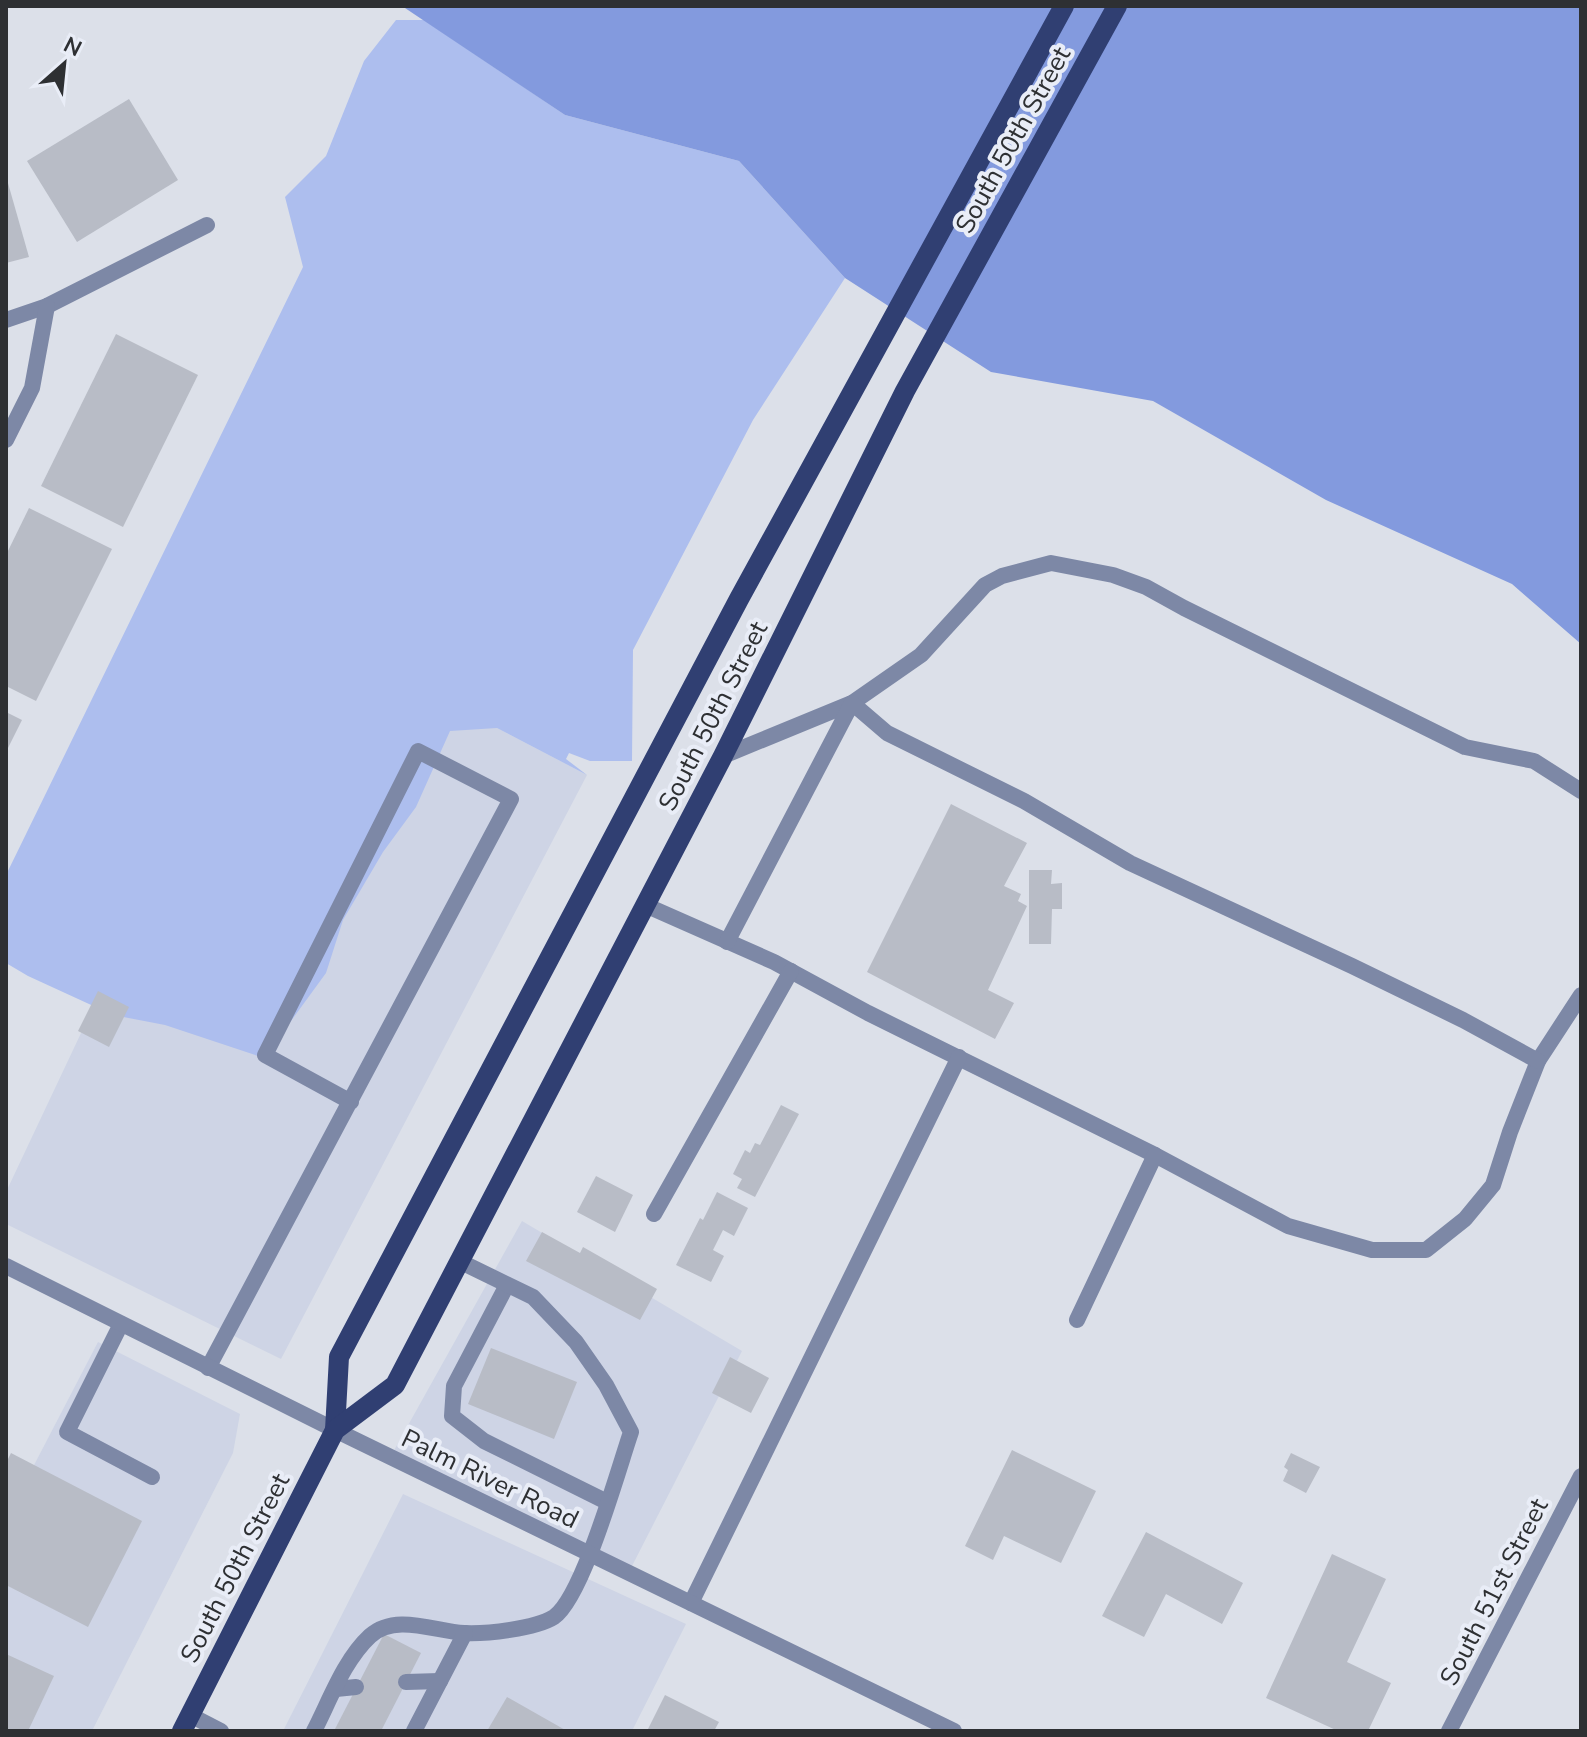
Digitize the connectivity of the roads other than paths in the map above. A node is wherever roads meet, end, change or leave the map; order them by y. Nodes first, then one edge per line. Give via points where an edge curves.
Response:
1 (1064, 6) edge
2 (1117, 6) edge
3 (207, 225) dead end
4 (47, 306) junction
5 (6, 320) edge
6 (6, 440) edge
7 (852, 703) junction
8 (723, 756) junction
9 (1581, 791) edge
10 (645, 905) junction
11 (727, 942) junction
12 (791, 971) junction
13 (1581, 995) edge
14 (959, 1057) junction
15 (1538, 1061) junction
16 (351, 1102) junction
17 (1155, 1155) junction
18 (654, 1214) dead end
19 (461, 1262) junction
20 (6, 1266) edge
21 (507, 1285) junction
22 (1077, 1320) dead end
23 (121, 1324) junction
24 (208, 1368) junction
25 (335, 1430) junction
26 (1581, 1476) edge
27 (152, 1477) dead end
28 (607, 1502) junction
29 (590, 1554) junction
30 (691, 1603) junction
31 (465, 1633) junction
32 (440, 1681) junction
33 (406, 1682) dead end
34 (356, 1687) dead end
35 (336, 1689) junction
36 (186, 1723) edge
37 (221, 1731) edge
38 (314, 1731) edge
39 (414, 1731) edge
40 (954, 1731) edge
41 (1449, 1731) edge

1 - 25 main road, South 50th Street via 739,599 339,1357
2 - 8 main road, South 50th Street via 905,391
3 - 4 street
4 - 5 street
4 - 6 street via 32,388
7 - 8 street
7 - 9 street via 921,655 985,585 1051,563 1146,587 1465,747 1534,761
7 - 11 street
7 - 15 street via 887,733 1024,801 1130,863
8 - 10 main road, South 50th Street
10 - 11 street
10 - 19 main road, South 50th Street
11 - 12 street
12 - 14 street
12 - 18 street
13 - 15 street
14 - 17 street
14 - 30 street
15 - 17 street via 1493,1185 1465,1219 1426,1250 1372,1250 1288,1226
16 - 16 street via 511,799 418,751 265,1055
16 - 24 street
17 - 22 street
19 - 21 street
19 - 25 main road, South 50th Street via 395,1385
20 - 23 street, Palm River Road
21 - 28 street via 533,1297 576,1342 631,1432
21 - 28 street via 454,1386 452,1416 484,1441
23 - 24 street, Palm River Road
23 - 27 street via 67,1432
24 - 25 street, Palm River Road
25 - 29 street, Palm River Road
25 - 36 main road, South 50th Street
26 - 41 street, South 51st Street
28 - 29 street
29 - 30 street, Palm River Road
29 - 31 street via 566,1605 553,1617 532,1626
30 - 40 street, Palm River Road
31 - 32 street
31 - 35 street via 422,1625 386,1626 360,1648
32 - 33 street
32 - 39 street
34 - 35 street
35 - 38 street
36 - 37 street

